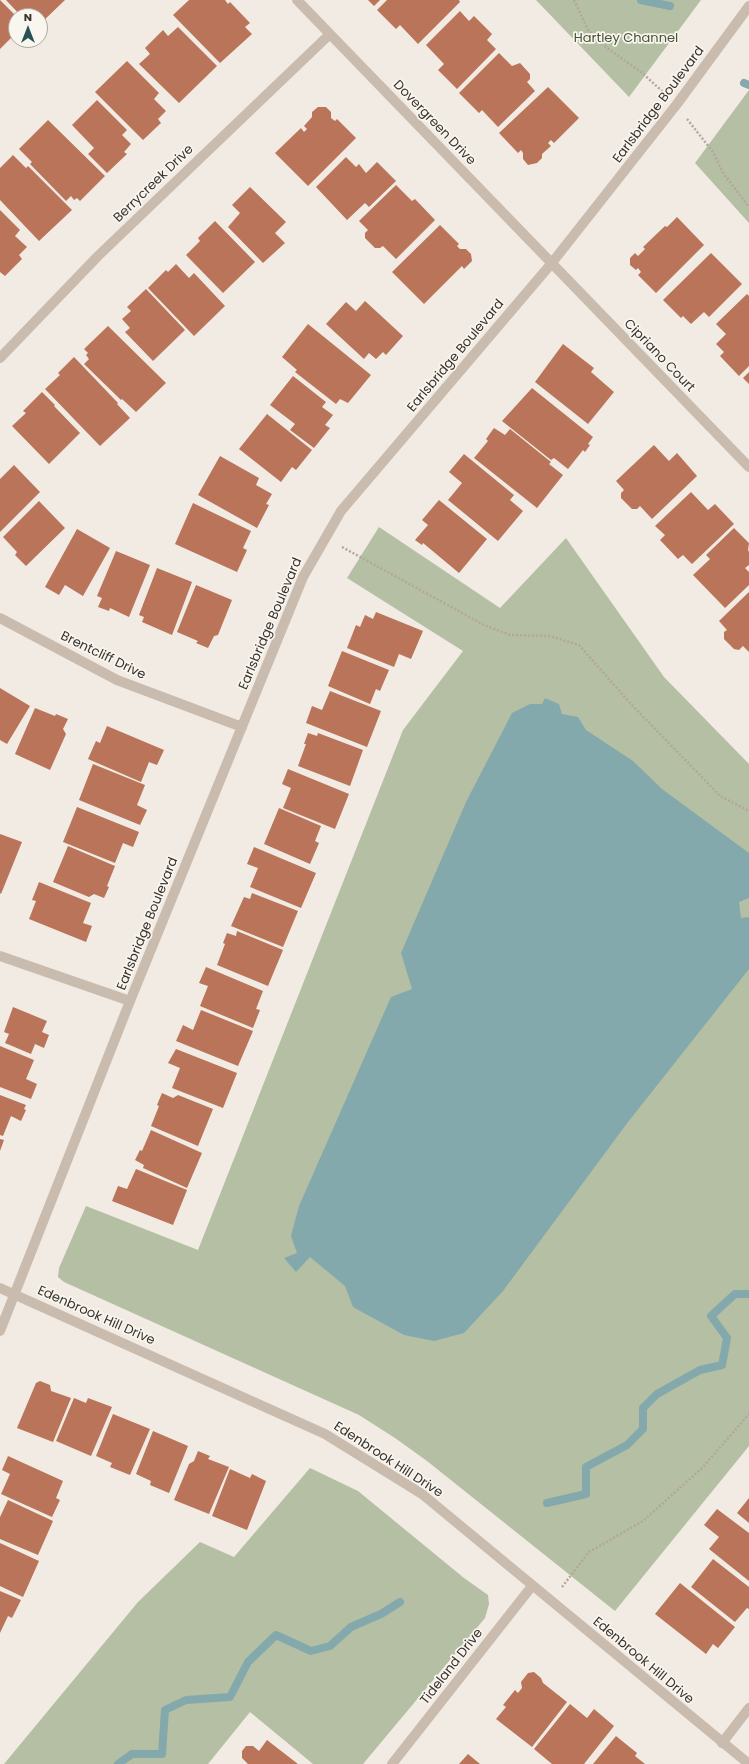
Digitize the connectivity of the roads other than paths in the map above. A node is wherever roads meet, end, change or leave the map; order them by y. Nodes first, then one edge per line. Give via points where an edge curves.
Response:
1 (297, 0) edge
2 (749, 6) edge
3 (330, 34) junction
4 (551, 264) junction
5 (0, 358) edge
6 (749, 467) edge
7 (0, 618) edge
8 (242, 727) junction
9 (0, 956) edge
10 (130, 1001) junction
11 (0, 1288) edge
12 (15, 1295) junction
13 (0, 1331) edge
14 (532, 1586) junction
15 (749, 1708) edge
16 (722, 1743) junction
17 (392, 1764) edge
18 (749, 1764) edge

1 - 3 street, Dovergreen Drive
2 - 4 street, Earlsbridge Boulevard via 677,104
3 - 4 street, Dovergreen Drive
3 - 5 street, Berrycreek Drive via 98,256
4 - 6 street, Cipriano Court
4 - 8 street, Earlsbridge Boulevard via 341,511 303,577
7 - 8 street, Brentcliff Drive via 117,680
8 - 10 street, Earlsbridge Boulevard
9 - 10 street
10 - 12 street, Earlsbridge Boulevard
11 - 12 street, Edenbrook Hill Drive
12 - 13 street, Earlsbridge Boulevard
12 - 14 street, Edenbrook Hill Drive via 325,1434 422,1494
14 - 16 street, Edenbrook Hill Drive
14 - 17 street, Tideland Drive
15 - 16 street
16 - 18 street, Edenbrook Hill Drive

